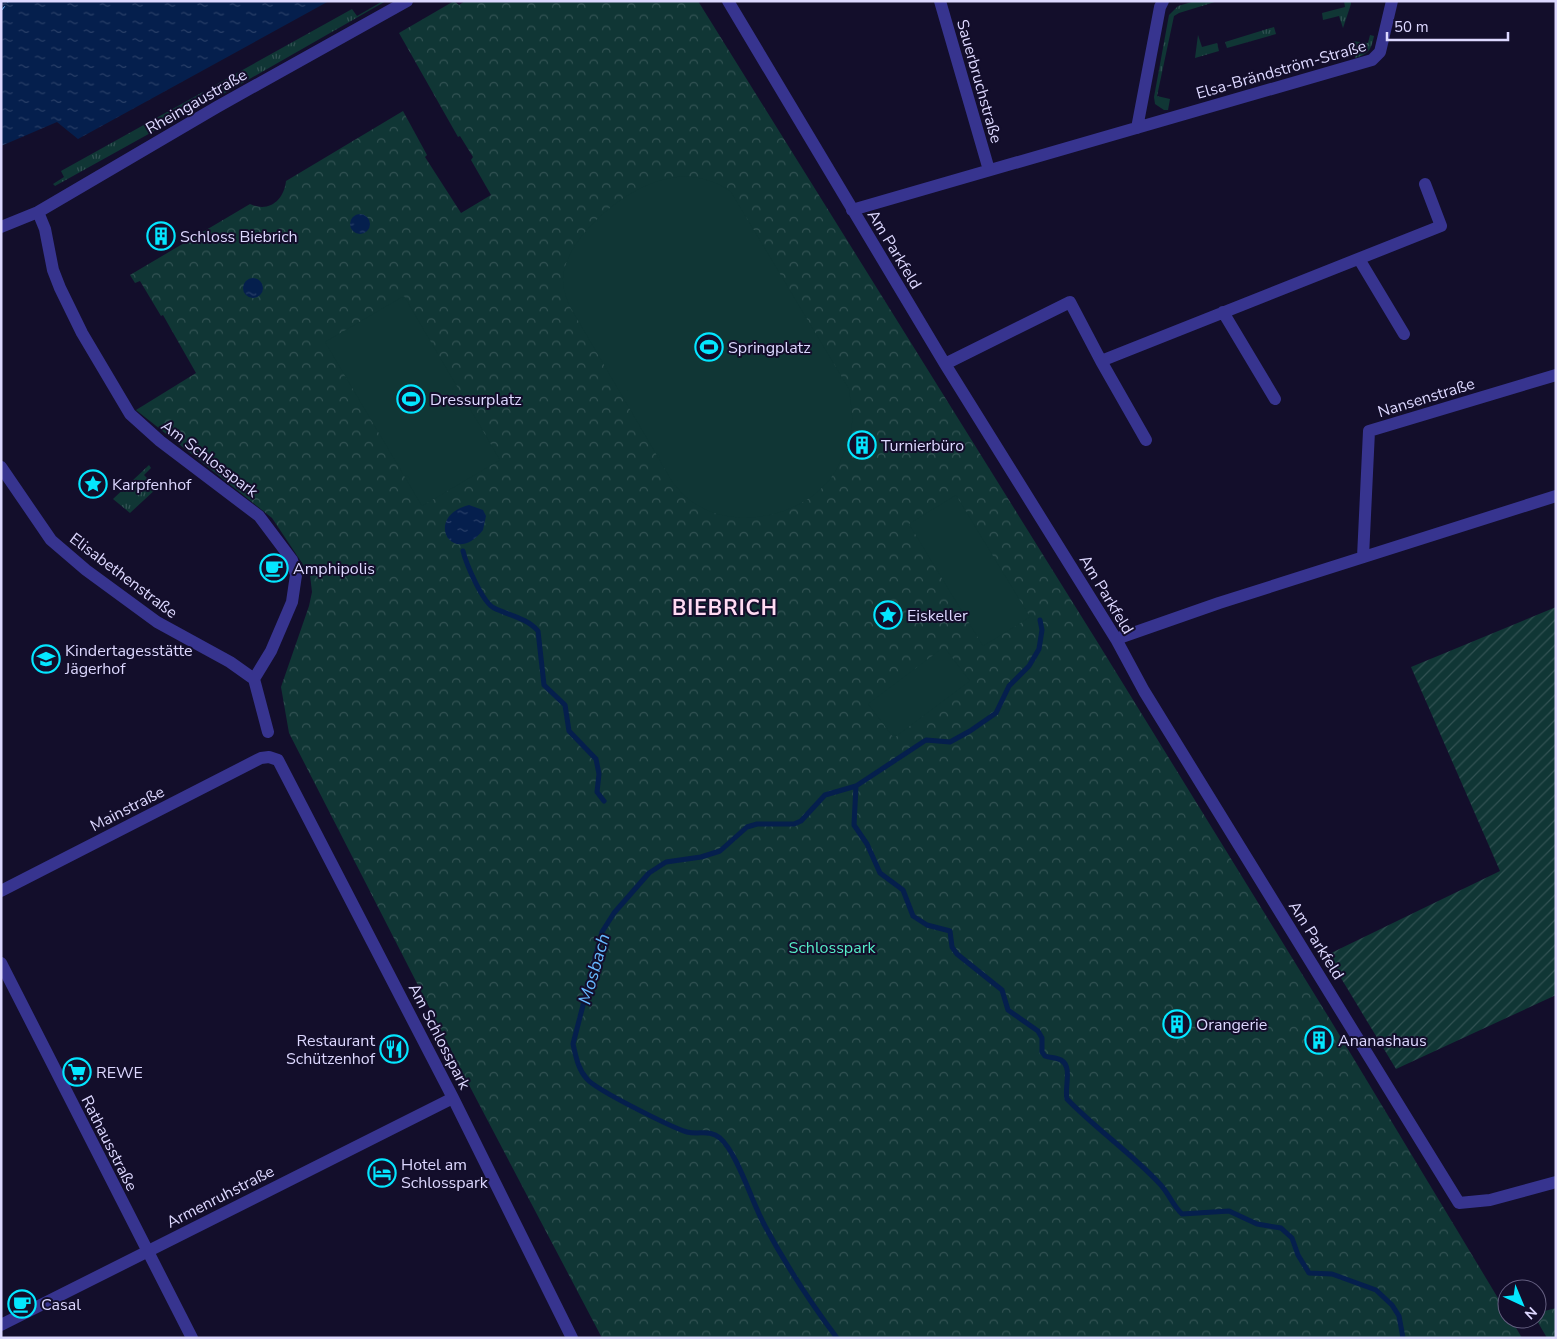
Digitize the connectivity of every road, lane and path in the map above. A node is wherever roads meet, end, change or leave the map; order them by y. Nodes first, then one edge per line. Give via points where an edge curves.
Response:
1 (407, 1) edge
2 (728, 1) edge
3 (940, 1) edge
4 (1163, 1) edge
5 (1392, 1) edge
6 (1137, 128) junction
7 (989, 170) junction
8 (1425, 184) dead end
9 (852, 210) junction
10 (38, 212) junction
11 (1, 227) edge
12 (1359, 258) junction
13 (1223, 312) junction
14 (1404, 334) dead end
15 (1101, 361) junction
16 (945, 364) junction
17 (1556, 375) edge
18 (1276, 399) dead end
19 (1146, 440) dead end
20 (1, 467) edge
21 (1556, 496) edge
22 (1363, 557) junction
23 (1116, 639) junction
24 (254, 679) junction
25 (268, 732) dead end
26 (269, 756) joint
27 (1, 891) edge
28 (1, 963) edge
29 (453, 1098) junction
30 (1556, 1182) edge
31 (146, 1251) junction
32 (1, 1325) edge
33 (192, 1338) edge
34 (572, 1338) edge

1 - 10 street, Rheingaustraße
2 - 9 street, Am Parkfeld
3 - 7 street, Sauerbruchstraße
4 - 6 street
5 - 6 street, Elsa-Brändström-Straße via 1380,52 1372,60
6 - 7 street, Elsa-Brändström-Straße
7 - 9 street, Elsa-Brändström-Straße
8 - 12 street via 1441,226
9 - 16 street, Am Parkfeld
10 - 11 street, Rheingaustraße
10 - 24 street, Am Schlosspark via 45,229 52,270 82,333 130,414 259,516 292,560 296,574 292,602 271,651
12 - 13 street
12 - 14 street
13 - 15 street
13 - 18 street
15 - 16 street via 1070,302
15 - 19 street
16 - 23 street, Am Parkfeld
17 - 22 street, Nansenstraße via 1369,431
20 - 24 street, Elisabethenstraße via 52,540 86,570 157,622
21 - 22 street
22 - 23 street
23 - 30 street, Am Parkfeld via 1144,691 1459,1203 1490,1200
24 - 25 street
26 - 27 street, Mainstraße
26 - 29 street, Am Schlosspark via 281,763
28 - 31 street, Rathausstraße
29 - 31 street, Armenruhstraße
29 - 34 street, Am Schlosspark
31 - 32 street, Armenruhstraße
31 - 33 street, Rathausstraße

